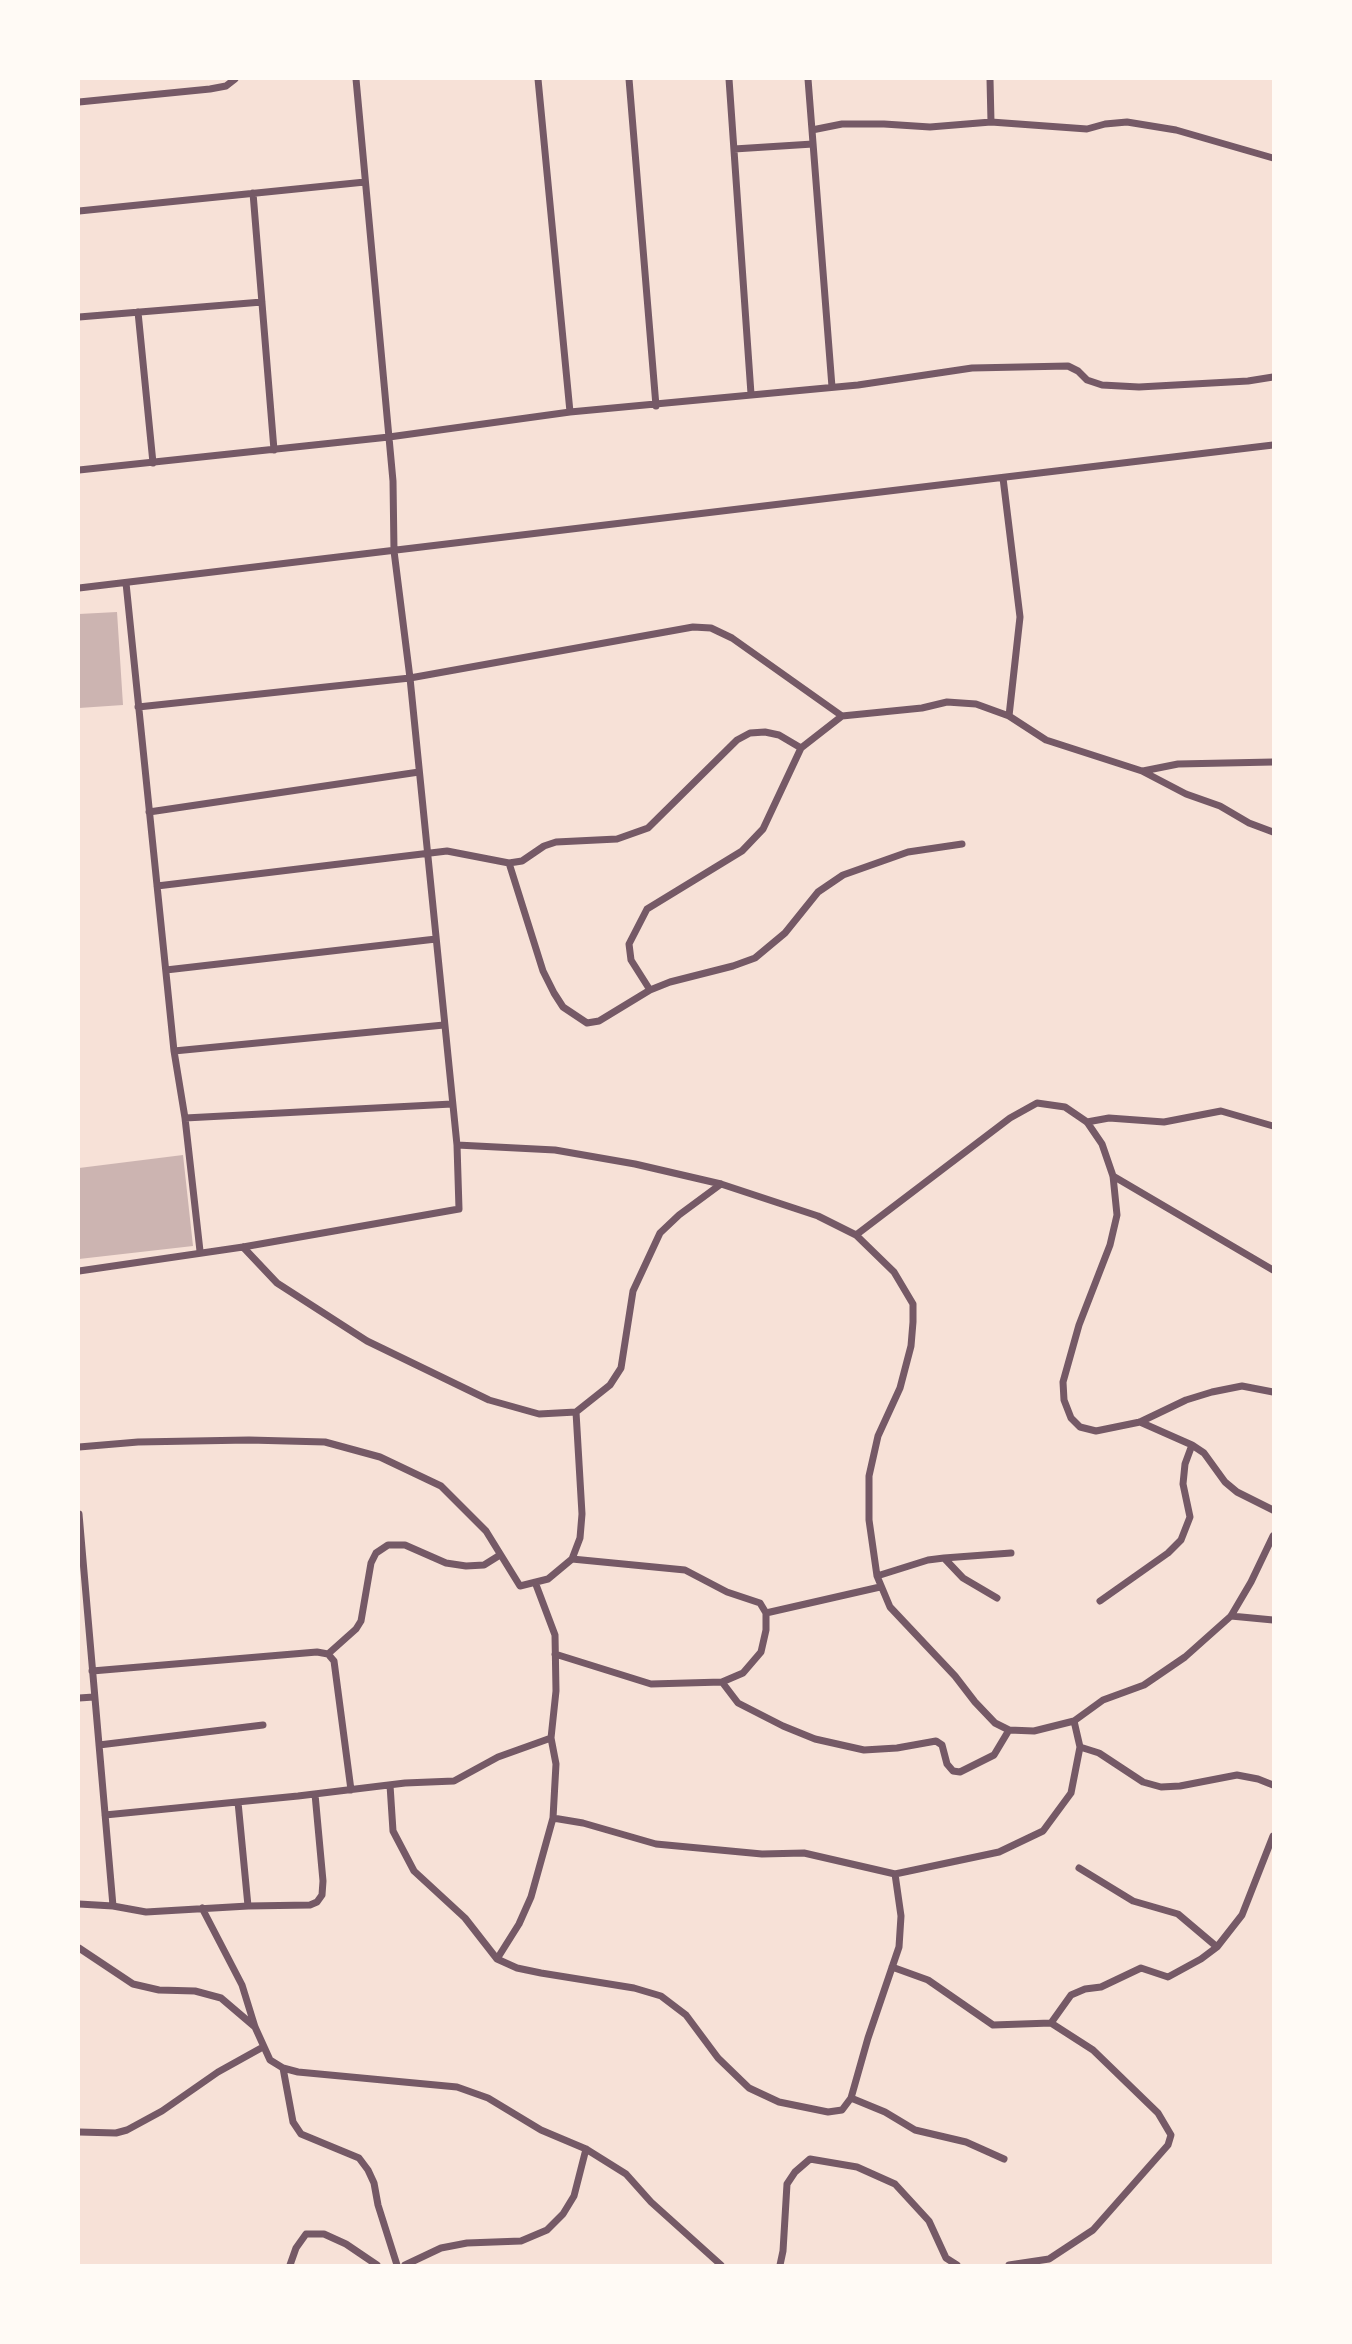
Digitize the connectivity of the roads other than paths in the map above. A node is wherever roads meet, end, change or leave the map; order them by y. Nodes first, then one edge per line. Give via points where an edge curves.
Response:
1 (235, 79) edge
2 (356, 79) edge
3 (538, 79) edge
4 (629, 79) edge
5 (729, 79) edge
6 (808, 79) edge
7 (990, 79) edge
8 (79, 102) edge
9 (991, 122) junction
10 (812, 130) junction
11 (813, 145) junction
12 (734, 149) junction
13 (1273, 158) edge
14 (365, 181) junction
15 (253, 193) junction
16 (79, 211) edge
17 (262, 302) junction
18 (138, 312) junction
19 (79, 317) edge
20 (1273, 377) edge
21 (832, 387) junction
22 (751, 394) junction
23 (656, 406) junction
24 (570, 412) junction
25 (389, 437) junction
26 (1273, 445) edge
27 (274, 450) junction
28 (153, 463) junction
29 (79, 470) edge
30 (1003, 478) junction
31 (394, 551) junction
32 (126, 583) junction
33 (79, 589) edge
34 (410, 678) junction
35 (138, 707) junction
36 (842, 716) junction
37 (1009, 716) junction
38 (801, 748) junction
39 (1273, 762) edge
40 (1142, 771) junction
41 (419, 772) junction
42 (149, 812) junction
43 (1273, 832) edge
44 (962, 844) dead end
45 (427, 854) junction
46 (509, 863) junction
47 (157, 886) junction
48 (436, 939) junction
49 (166, 970) junction
50 (650, 990) junction
51 (444, 1025) junction
52 (174, 1051) junction
53 (452, 1104) junction
54 (185, 1118) junction
55 (1087, 1122) junction
56 (1273, 1126) edge
57 (457, 1146) junction
58 (1113, 1176) junction
59 (721, 1184) junction
60 (856, 1235) junction
61 (243, 1247) junction
62 (200, 1251) junction
63 (1273, 1270) edge
64 (79, 1271) edge
65 (1273, 1392) edge
66 (576, 1412) junction
67 (1140, 1422) junction
68 (1192, 1445) junction
69 (79, 1447) edge
70 (1273, 1510) edge
71 (79, 1514) edge
72 (80, 1532) edge
73 (1273, 1536) edge
74 (1011, 1553) dead end
75 (500, 1555) junction
76 (944, 1558) junction
77 (572, 1559) junction
78 (877, 1576) junction
79 (536, 1582) junction
80 (880, 1587) junction
81 (997, 1598) dead end
82 (1100, 1601) dead end
83 (766, 1614) junction
84 (1231, 1616) junction
85 (1273, 1620) edge
86 (328, 1654) junction
87 (555, 1654) junction
88 (92, 1671) junction
89 (722, 1682) junction
90 (94, 1697) junction
91 (79, 1698) edge
92 (1074, 1721) junction
93 (263, 1725) dead end
94 (1009, 1730) junction
95 (551, 1738) junction
96 (99, 1745) junction
97 (1080, 1747) junction
98 (390, 1785) junction
99 (1273, 1785) edge
100 (351, 1790) junction
101 (315, 1794) junction
102 (238, 1802) junction
103 (105, 1815) junction
104 (553, 1818) junction
105 (1273, 1836) edge
106 (1079, 1868) dead end
107 (895, 1874) junction
108 (79, 1904) edge
109 (113, 1906) junction
110 (248, 1906) junction
111 (202, 1908) junction
112 (1217, 1947) junction
113 (79, 1948) edge
114 (497, 1959) junction
115 (892, 1967) junction
116 (1051, 2023) junction
117 (255, 2027) junction
118 (263, 2047) junction
119 (283, 2068) junction
120 (851, 2098) junction
121 (79, 2132) edge
122 (586, 2149) junction
123 (1004, 2159) dead end
124 (290, 2265) edge
125 (377, 2265) edge
126 (397, 2265) edge
127 (405, 2265) edge
128 (721, 2265) edge
129 (780, 2265) edge
130 (957, 2265) edge
131 (1009, 2265) edge

1 - 8 street via 210,89
2 - 14 street
3 - 24 street
4 - 23 street
5 - 12 street
6 - 10 street
7 - 9 street
9 - 10 street via 930,127 842,124
9 - 13 street via 1087,130 1126,122 1176,130
10 - 11 street
11 - 12 street
11 - 21 street
12 - 22 street
14 - 15 street
14 - 25 street
15 - 16 street
15 - 17 street
17 - 18 street
17 - 27 street
18 - 19 street
18 - 28 street
20 - 21 street via 1139,387 1102,385 1068,366 1053,366 972,368
21 - 22 street
22 - 23 street
23 - 24 street
24 - 25 street
25 - 27 street
25 - 31 street
26 - 30 street
27 - 28 street
28 - 29 street
30 - 31 street
30 - 37 street via 1020,617
31 - 32 street
31 - 34 street
32 - 33 street
32 - 35 street
34 - 35 street
34 - 36 street via 693,627 711,628
34 - 41 street
35 - 42 street
36 - 37 street via 947,702 976,704
36 - 38 street
37 - 40 street via 1046,740
38 - 46 street via 779,735 750,733 737,740 648,828 617,839 556,842
38 - 50 street via 763,829 742,851 648,909 629,944 631,960
39 - 40 street via 1178,764
40 - 43 street
41 - 42 street
41 - 45 street
42 - 47 street
44 - 50 street via 908,852 843,874 818,892 785,933 755,958
45 - 46 street via 447,851
45 - 47 street
45 - 48 street
46 - 50 street via 543,971 563,1007 587,1023 600,1021
47 - 49 street
48 - 49 street
48 - 51 street
49 - 52 street
51 - 52 street
51 - 53 street
52 - 54 street
53 - 54 street
53 - 57 street
54 - 62 street
55 - 56 street via 1109,1118 1164,1122 1221,1111
55 - 58 street via 1102,1144
55 - 60 street via 1065,1107 1037,1103 1010,1118
57 - 59 street via 555,1150
57 - 61 street via 459,1209
58 - 63 street
58 - 67 street via 1116,1215 1110,1245 1063,1382 1070,1418 1080,1427 1096,1431
59 - 60 street via 818,1216
59 - 66 street via 660,1233 633,1291 621,1368 610,1385
60 - 78 street via 894,1272 913,1304 909,1356 893,1407 878,1436 869,1476 869,1520
61 - 62 street
61 - 66 street via 277,1283 367,1341 489,1401 539,1414
62 - 64 street
65 - 67 street via 1242,1387 1212,1392
66 - 77 street via 582,1514
67 - 68 street
68 - 70 street via 1237,1492
68 - 82 street via 1183,1484 1189,1517 1181,1540
69 - 75 street via 249,1440 325,1443 380,1457 441,1486 486,1531
71 - 72 street
72 - 88 street
73 - 84 street
74 - 76 street
75 - 79 street via 520,1586
75 - 86 street via 484,1565 466,1566 446,1563 405,1545 388,1545 370,1563 361,1621
76 - 78 street
76 - 81 street via 963,1578
77 - 79 street via 548,1579
77 - 83 street via 685,1570 760,1603
78 - 80 street
79 - 87 street via 555,1635
80 - 83 street
80 - 94 street via 890,1607 975,1702
83 - 89 street via 761,1652 743,1673
84 - 85 street
84 - 92 street via 1185,1657 1144,1685 1103,1700
86 - 88 street
86 - 100 street via 334,1661
87 - 89 street via 652,1684
87 - 95 street
88 - 90 street
89 - 94 street via 738,1703 815,1739 864,1750 936,1741 953,1771 994,1755
90 - 91 street
90 - 96 street
92 - 94 street via 1034,1731
92 - 97 street
93 - 96 street
95 - 98 street via 498,1757 454,1781
95 - 104 street via 556,1764
96 - 103 street
97 - 99 street via 1161,1787 1237,1775
97 - 107 street via 1071,1793 1043,1831 999,1852
98 - 100 street
98 - 114 street via 393,1831 414,1871 466,1919
100 - 101 street
101 - 102 street
101 - 110 street via 322,1895 310,1905
102 - 103 street
102 - 110 street
103 - 109 street
104 - 107 street via 656,1844 762,1854 804,1853
104 - 114 street via 531,1897
105 - 112 street via 1242,1915
106 - 112 street via 1133,1901 1178,1914
107 - 115 street via 901,1916
108 - 109 street
109 - 111 street via 146,1912
110 - 111 street
111 - 117 street via 242,1985
112 - 116 street via 1168,1977 1141,1968 1071,1995
113 - 117 street via 133,1984 220,1998
114 - 120 street via 517,1968 660,1996 686,2015 718,2058 749,2088 779,2102 828,2112 842,2110
115 - 116 street via 928,1980 993,2025
115 - 120 street
116 - 131 street via 1093,2050 1158,2113 1171,2136 1093,2230 1049,2259
117 - 118 street
118 - 119 street via 270,2060
118 - 121 street via 127,2130
119 - 122 street via 457,2087 488,2098 541,2130
119 - 126 street via 293,2122 301,2134 359,2158 368,2170
120 - 123 street via 915,2130 965,2142
122 - 127 street via 574,2196 547,2230 521,2241 441,2248
122 - 128 street via 626,2174
124 - 125 street via 306,2234 324,2234
129 - 130 street via 787,2184 810,2159 857,2167 895,2184 929,2221 946,2258

